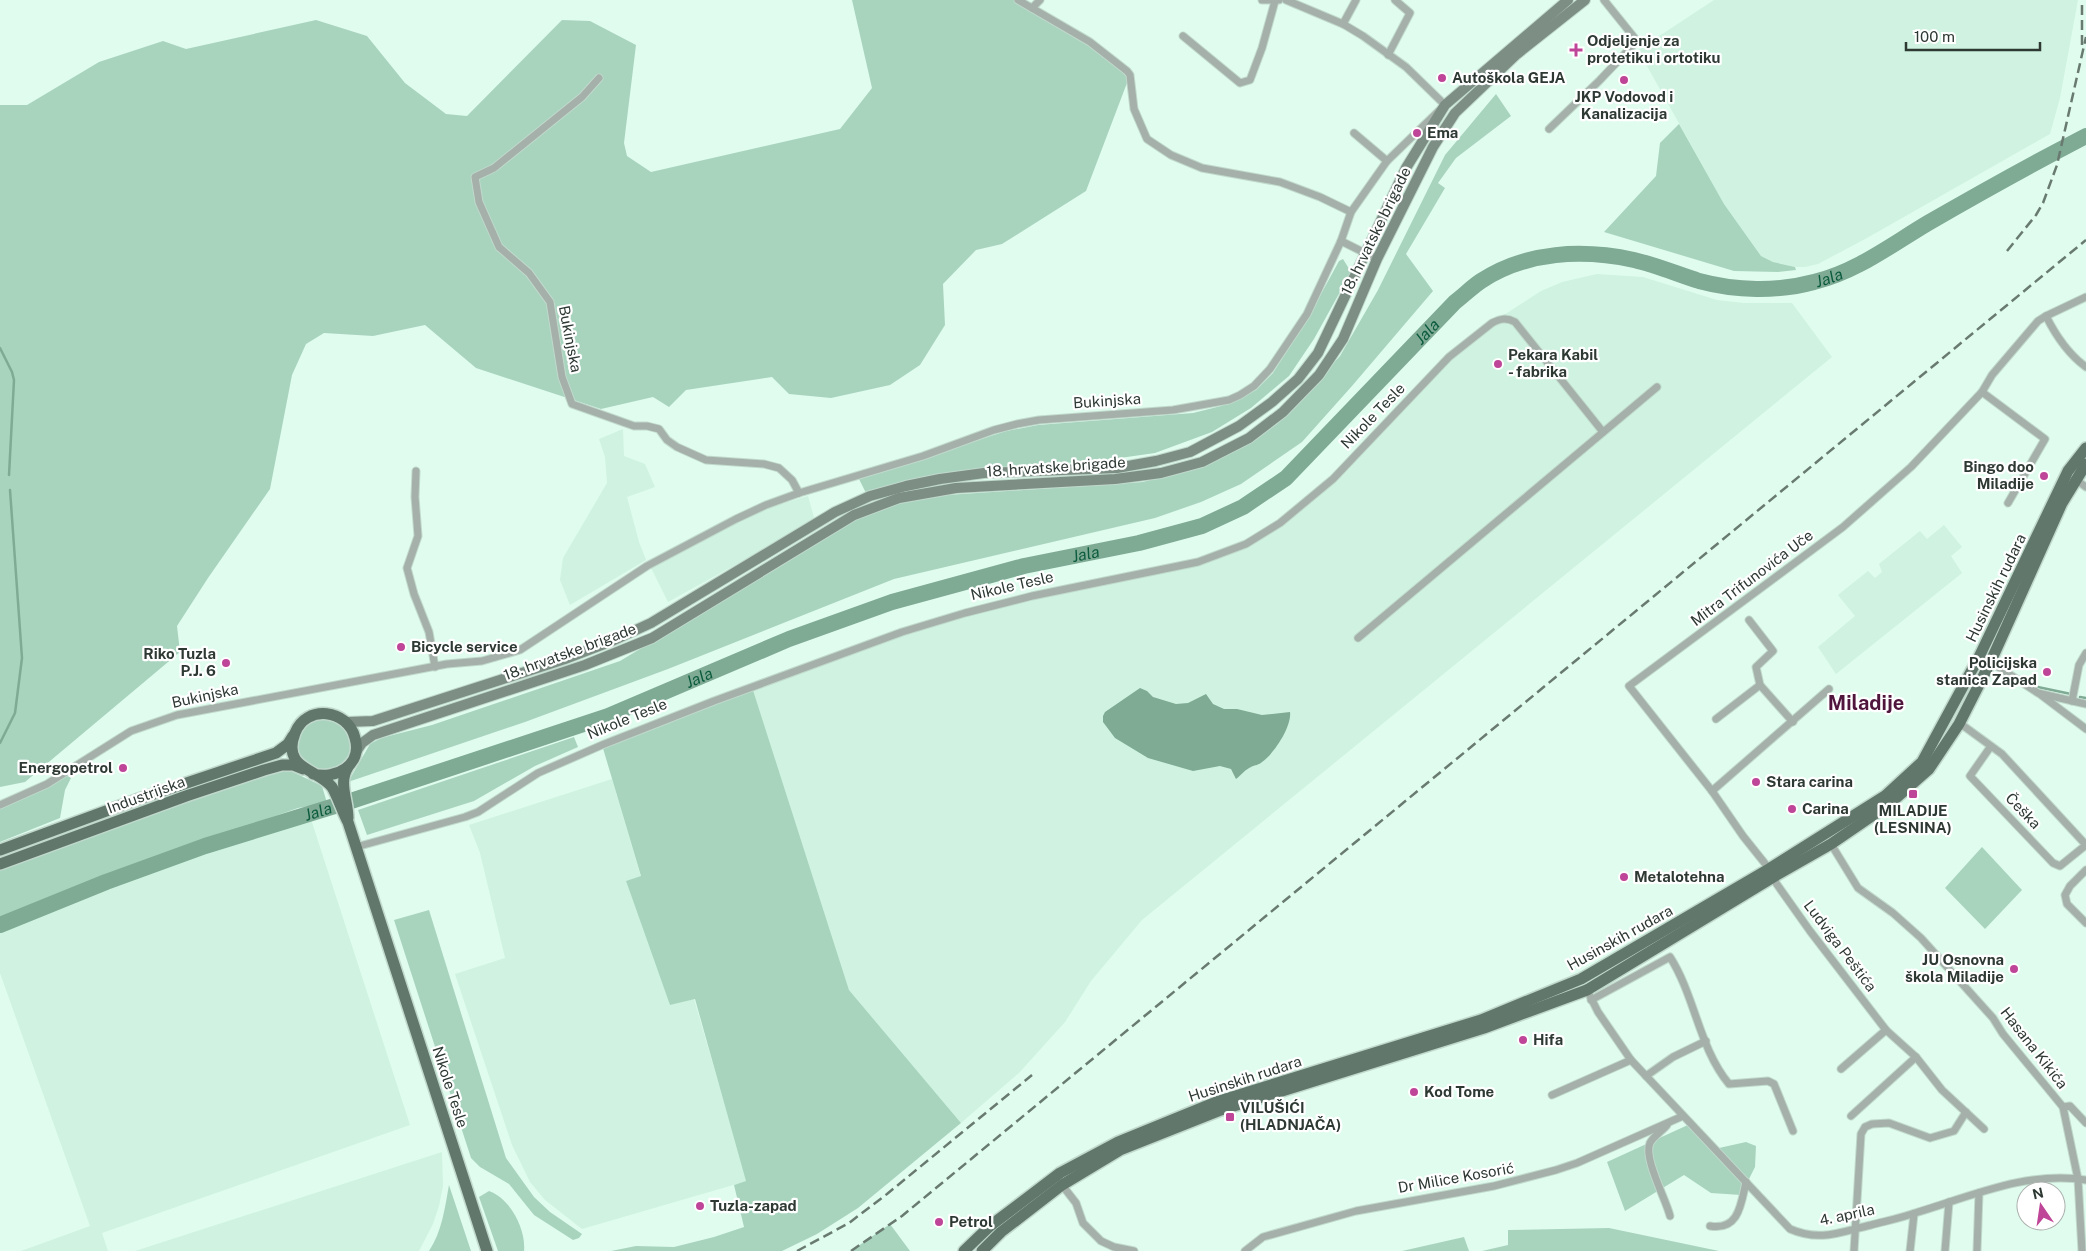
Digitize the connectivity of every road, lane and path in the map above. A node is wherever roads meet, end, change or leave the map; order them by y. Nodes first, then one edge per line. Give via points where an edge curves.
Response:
1 (1018, 0) edge
2 (1040, 0) edge
3 (1262, 0) edge
4 (1277, 0) edge
5 (1286, 0) edge
6 (1356, 0) edge
7 (1395, 0) edge
8 (1568, 0) edge
9 (1585, 0) edge
10 (1604, 0) edge
11 (1305, 3) edge
12 (1032, 8) junction
13 (1344, 24) junction
14 (1183, 36) dead end
15 (1388, 55) junction
16 (599, 78) dead end
17 (1445, 104) junction
18 (1549, 129) dead end
19 (1354, 133) dead end
20 (1387, 161) junction
21 (1351, 212) junction
22 (1341, 241) junction
23 (1365, 253) junction
24 (1377, 259) junction
25 (2086, 297) edge
26 (2046, 316) junction
27 (2086, 367) edge
28 (1657, 387) dead end
29 (1982, 392) junction
30 (1603, 432) junction
31 (2086, 448) edge
32 (2086, 464) edge
33 (416, 471) dead end
34 (2075, 479) junction
35 (2086, 487) edge
36 (799, 493) junction
37 (2008, 503) dead end
38 (1749, 620) dead end
39 (1358, 638) dead end
40 (2086, 653) edge
41 (1980, 654) junction
42 (1991, 661) junction
43 (435, 667) junction
44 (1760, 685) junction
45 (1829, 689) dead end
46 (2038, 693) junction
47 (2072, 701) junction
48 (2086, 704) edge
49 (1716, 719) dead end
50 (347, 722) junction
51 (1792, 722) junction
52 (1959, 724) junction
53 (2086, 728) edge
54 (295, 732) junction
55 (1991, 746) junction
56 (356, 752) junction
57 (348, 767) junction
58 (308, 772) junction
59 (338, 788) junction
60 (1712, 791) junction
61 (0, 805) edge
62 (1831, 844) junction
63 (356, 847) junction
64 (0, 850) edge
65 (0, 864) edge
66 (2086, 870) edge
67 (1772, 872) junction
68 (2086, 923) edge
69 (1581, 979) junction
70 (1589, 995) junction
71 (1886, 1030) junction
72 (1706, 1041) junction
73 (1916, 1057) junction
74 (1631, 1060) junction
75 (1841, 1069) dead end
76 (1646, 1076) junction
77 (1552, 1094) dead end
78 (2063, 1107) junction
79 (1966, 1112) junction
80 (1683, 1116) junction
81 (1850, 1116) dead end
82 (1670, 1122) junction
83 (2086, 1122) edge
84 (1984, 1129) dead end
85 (1793, 1130) dead end
86 (2082, 1179) edge
87 (1746, 1182) junction
88 (1062, 1185) junction
89 (1979, 1193) junction
90 (1949, 1202) junction
91 (1914, 1214) junction
92 (1670, 1216) dead end
93 (1710, 1226) dead end
94 (1856, 1228) junction
95 (487, 1251) edge
96 (964, 1251) edge
97 (982, 1251) edge
98 (1134, 1251) edge
99 (1245, 1251) edge
100 (1854, 1251) edge
101 (1910, 1251) edge
102 (1945, 1251) edge
103 (1977, 1251) edge
104 (2082, 1251) edge

1 - 12 street
2 - 12 street
3 - 4 street
4 - 14 street via 1250,80 1240,83
5 - 11 street
6 - 13 street
7 - 15 street via 1410,13
8 - 17 main road, 18. hrvatske brigade
9 - 24 main road, 18. hrvatske brigade via 1518,54 1456,113 1433,147
10 - 18 street via 1637,41
11 - 13 street
12 - 21 street via 1090,42 1127,71 1134,109 1147,139 1171,155 1202,168 1280,182
13 - 15 street
15 - 17 street via 1406,67
16 - 36 street, Bukinjska via 582,97 494,168 475,176 479,202 499,247 529,273 550,302 562,377 572,404 634,426 659,429 677,447 706,460 778,468 792,480
17 - 20 street, Bukinjska
17 - 23 main road, 18. hrvatske brigade via 1406,168
19 - 20 street
20 - 21 street, Bukinjska
21 - 22 street, Bukinjska
22 - 23 street
22 - 36 street, Bukinjska via 1307,314 1270,369 1240,395 1173,410 1017,424
23 - 24 street
23 - 50 main road, 18. hrvatske brigade via 1318,353 1298,379 1239,426 1190,452 1117,468 984,473 940,479 870,496 835,512 652,624 556,662 373,721
24 - 56 main road, 18. hrvatske brigade via 1343,339 1319,375 1283,412 1249,438 1202,462 1160,473 1114,479 956,488 899,498 854,515 652,638 560,674 373,735
25 - 26 street, Mitra Trifunovića Uče
26 - 27 street via 2062,344
26 - 29 street, Mitra Trifunovića Uče via 2026,333
28 - 30 street
29 - 37 street via 2045,439
29 - 60 street, Mitra Trifunovića Uče via 1911,467 1843,527 1629,686
30 - 39 street
30 - 63 street, Nikole Tesle via 1515,322 1508,318 1500,319 1449,358 1333,479 1280,523 1246,544 1198,562 1032,596 902,632 610,742 538,773 466,817
31 - 41 main road, Husinskih rudara via 2068,472
32 - 34 main road, Husinskih rudara
33 - 43 street via 418,536 407,568 429,632
34 - 35 street
34 - 42 main road, Husinskih rudara
36 - 43 street, Bukinjska via 736,519 646,566 520,650 482,661
38 - 44 street via 1773,651 1756,667
40 - 47 street
41 - 42 street
41 - 67 main road, Husinskih rudara via 1922,762 1885,796
42 - 46 street
42 - 52 main road, Husinskih rudara
43 - 61 street, Bukinjska via 177,715 131,732 47,784
44 - 49 street
44 - 51 street
45 - 51 street
46 - 47 street
46 - 53 street
47 - 48 street
50 - 54 main road via 334,714 318,713 309,717
50 - 56 main road via 354,731
51 - 60 street
52 - 55 street, Češka
52 - 62 main road, Husinskih rudara via 1929,770 1888,805
54 - 58 main road via 293,752
54 - 64 main road, Industrijska via 288,744 276,753
55 - 55 street, Češka via 2086,845 2060,866 1970,776
56 - 57 main road
57 - 58 main road via 332,776
57 - 59 main road, Nikole Tesle
58 - 59 main road
58 - 65 main road, Industrijska via 293,765 264,770
59 - 63 main road, Nikole Tesle via 348,805 348,822
60 - 67 street, Mitra Trifunovića Uče
62 - 67 main road, Husinskih rudara
62 - 78 street, Hasana Kikića via 1858,888 1921,938 1993,1018
63 - 95 main road, Nikole Tesle
66 - 68 street via 2065,895 2067,904
67 - 69 main road, Husinskih rudara
67 - 70 main road, Husinskih rudara
67 - 71 street, Ludviga Peštića via 1810,931
69 - 70 street, 4. aprila
69 - 96 main road, Husinskih rudara via 1481,1020 1216,1102 1118,1142 1053,1178 990,1226
70 - 72 street, Husinskih rudara via 1670,957 1680,972
70 - 74 street, 4. aprila
70 - 88 main road, Husinskih rudara via 1222,1110 1120,1150
71 - 73 street, Ludviga Peštića
71 - 75 street
72 - 76 street via 1673,1056
72 - 85 street, Husinskih rudara via 1729,1084 1768,1081 1774,1084
73 - 79 street, Ludviga Peštića via 1942,1090
73 - 81 street
74 - 76 street, 4. aprila
74 - 77 street
76 - 80 street, 4. aprila
78 - 83 street via 2070,1106
78 - 86 street, Hasana Kikića
79 - 84 street, Ludviga Peštića
79 - 94 street via 1954,1131 1930,1138 1889,1123 1865,1127 1861,1134
80 - 82 street, Dr Milice Kosorić
80 - 87 street, 4. aprila
82 - 92 street, Dr Milice Kosorić via 1650,1142 1648,1151
82 - 99 street, Dr Milice Kosorić via 1556,1170 1494,1186 1356,1211 1263,1237
86 - 89 street, 4. aprila via 2036,1179
86 - 104 street
87 - 93 street via 1735,1219 1724,1226
87 - 94 street, 4. aprila via 1790,1228 1802,1234 1829,1236
88 - 97 main road, Husinskih rudara via 1001,1232
88 - 98 street via 1076,1203 1083,1223 1101,1241
89 - 90 street, 4. aprila
89 - 103 street
90 - 91 street, 4. aprila
90 - 102 street
91 - 94 street, 4. aprila
91 - 101 street
94 - 100 street

